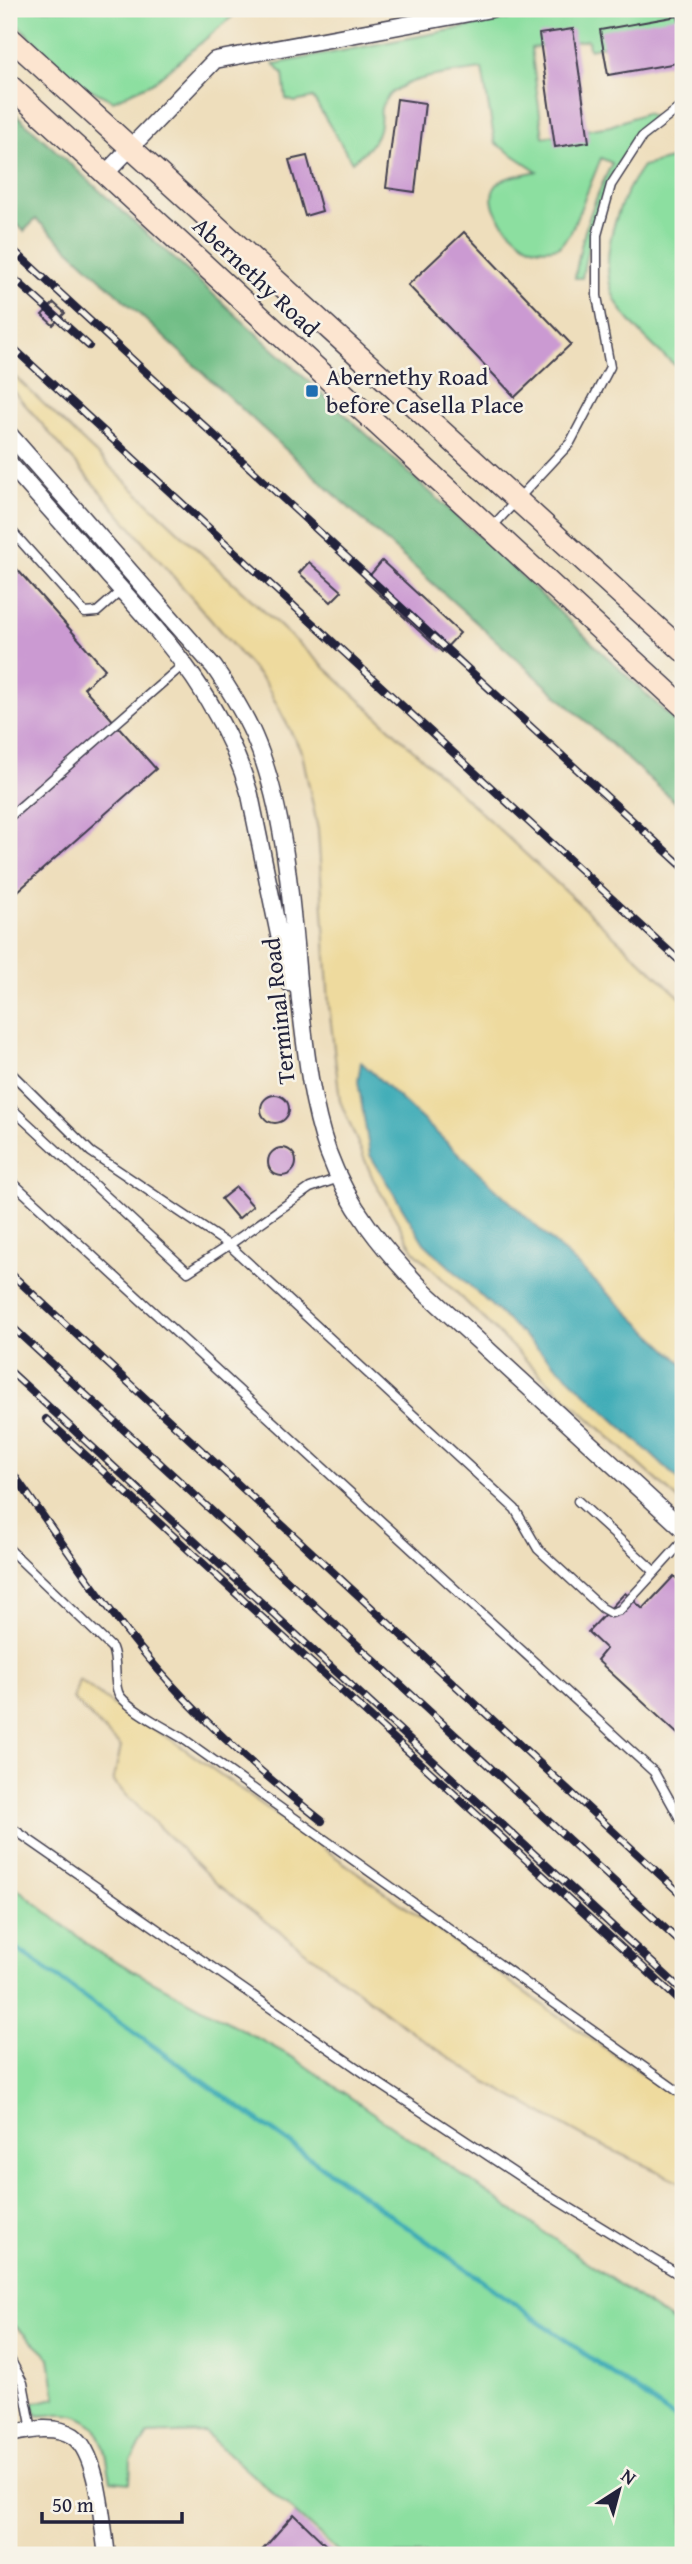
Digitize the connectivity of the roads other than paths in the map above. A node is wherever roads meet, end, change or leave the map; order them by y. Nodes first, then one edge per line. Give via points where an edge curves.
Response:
1 (491, 9) edge
2 (9, 37) edge
3 (9, 85) edge
4 (683, 105) edge
5 (129, 147) junction
6 (105, 174) junction
7 (9, 434) edge
8 (9, 463) edge
9 (518, 499) junction
10 (9, 528) edge
11 (491, 528) junction
12 (122, 590) junction
13 (683, 650) edge
14 (185, 663) junction
15 (683, 706) edge
16 (9, 817) edge
17 (9, 1071) edge
18 (308, 1074) junction
19 (9, 1106) edge
20 (339, 1178) junction
21 (9, 1179) edge
22 (229, 1245) junction
23 (578, 1501) dead end
24 (683, 1529) edge
25 (683, 1541) edge
26 (9, 1549) edge
27 (655, 1572) junction
28 (683, 1824) edge
29 (9, 1826) edge
30 (683, 2095) edge
31 (683, 2277) edge
32 (9, 2357) edge
33 (32, 2430) junction
34 (9, 2434) edge
35 (107, 2555) edge

1 - 5 street via 215,60
2 - 5 main road, Abernethy Road
3 - 6 main road, Abernethy Road
4 - 9 lane via 642,137 611,185 597,235 597,296 610,367 570,443
5 - 6 street
5 - 9 main road, Abernethy Road
6 - 11 main road, Abernethy Road
7 - 18 street, Terminal Road via 214,667 254,737 280,829
8 - 12 street
9 - 11 lane
9 - 13 main road, Abernethy Road
10 - 12 lane via 85,613 97,612
11 - 15 main road, Abernethy Road
12 - 14 street
14 - 16 lane
14 - 18 street via 218,716 245,777
17 - 22 lane via 91,1152
18 - 20 street, Terminal Road via 315,1112
19 - 22 lane via 188,1272
20 - 22 lane via 310,1188
20 - 24 street, Terminal Road via 363,1220 424,1291
21 - 28 lane via 654,1772
22 - 27 lane via 515,1509 538,1549 602,1608 611,1613 621,1609
23 - 27 lane
25 - 27 lane
26 - 30 lane via 112,1648 118,1693 126,1702
29 - 31 lane via 380,2084
32 - 33 lane via 23,2383
33 - 34 street
33 - 35 street via 55,2429 74,2436 84,2449 92,2465

